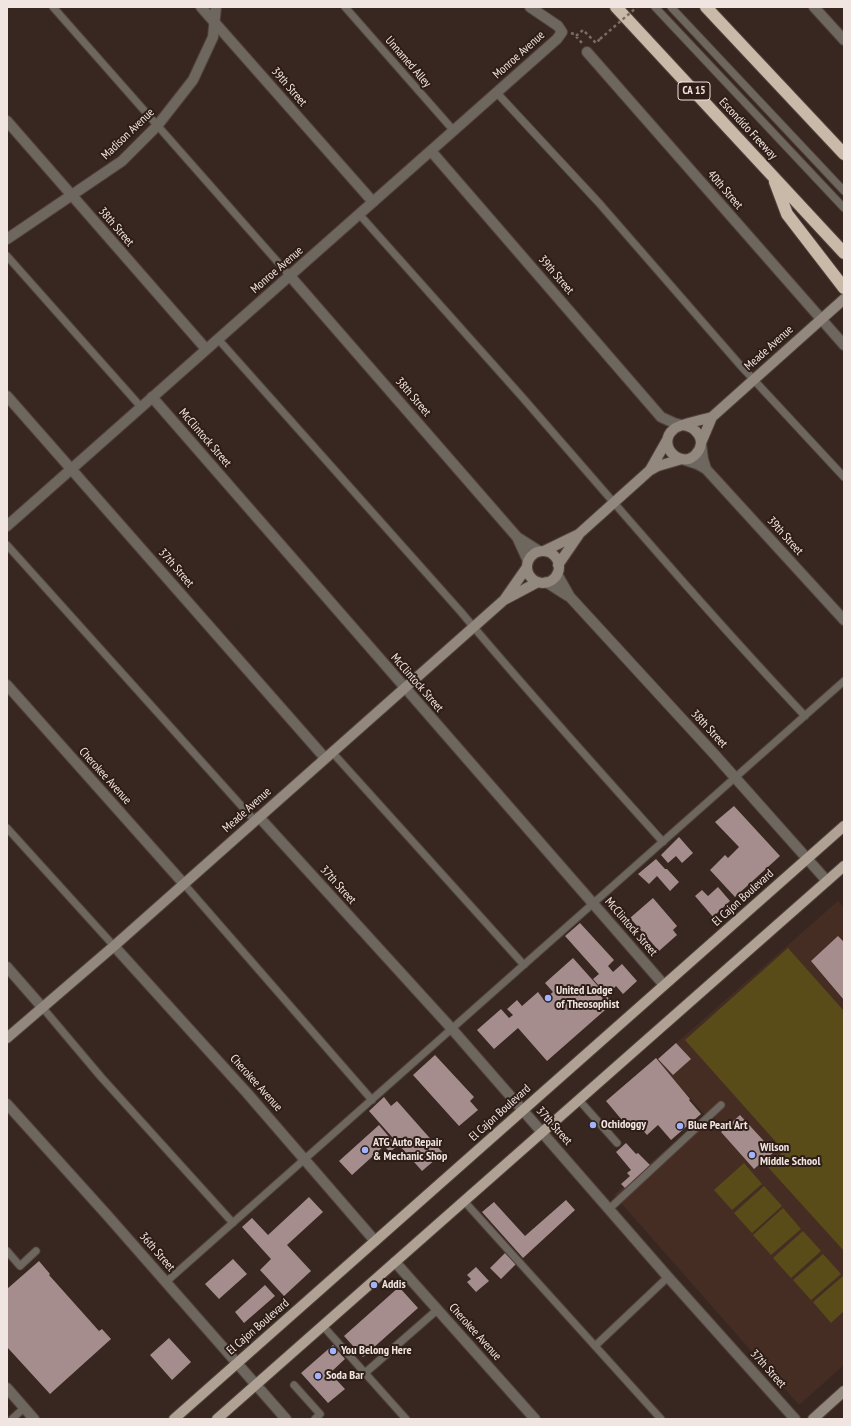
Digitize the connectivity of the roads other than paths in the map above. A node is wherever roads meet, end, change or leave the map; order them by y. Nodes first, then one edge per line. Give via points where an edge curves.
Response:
1 (54, 7) edge
2 (201, 7) edge
3 (216, 7) edge
4 (345, 7) edge
5 (530, 7) edge
6 (616, 7) edge
7 (655, 7) edge
8 (671, 7) edge
9 (706, 7) edge
10 (814, 7) edge
11 (214, 22) junction
12 (844, 40) edge
13 (587, 52) road end
14 (497, 93) junction
15 (7, 121) edge
16 (157, 126) junction
17 (454, 131) junction
18 (431, 151) junction
19 (844, 154) edge
20 (772, 176) junction
21 (844, 191) edge
22 (72, 196) junction
23 (373, 202) junction
24 (844, 208) edge
25 (359, 214) junction
26 (7, 239) edge
27 (844, 253) edge
28 (7, 256) edge
29 (290, 276) junction
30 (844, 288) edge
31 (842, 300) edge
32 (822, 319) junction
33 (218, 339) junction
34 (844, 345) edge
35 (206, 349) junction
36 (754, 380) junction
37 (7, 396) edge
38 (152, 397) junction
39 (141, 407) junction
40 (661, 416) junction
41 (712, 417) junction
42 (682, 425) junction
43 (667, 440) junction
44 (701, 443) junction
45 (682, 459) junction
46 (71, 469) junction
47 (706, 469) junction
48 (649, 472) junction
49 (844, 477) edge
50 (614, 503) junction
51 (7, 526) edge
52 (580, 533) junction
53 (517, 536) junction
54 (7, 546) edge
55 (542, 551) junction
56 (527, 564) junction
57 (558, 569) junction
58 (542, 582) junction
59 (570, 597) junction
60 (504, 600) junction
61 (844, 620) edge
62 (474, 627) junction
63 (844, 681) edge
64 (7, 685) edge
65 (404, 688) junction
66 (805, 716) junction
67 (329, 755) junction
68 (735, 778) junction
69 (257, 819) junction
70 (844, 826) edge
71 (7, 828) edge
72 (663, 842) junction
73 (807, 858) junction
74 (844, 866) edge
75 (827, 881) junction
76 (184, 884) junction
77 (593, 904) junction
78 (114, 946) junction
79 (524, 965) junction
80 (7, 967) edge
81 (664, 985) junction
82 (42, 1007) junction
83 (452, 1029) junction
84 (7, 1038) edge
85 (372, 1100) junction
86 (580, 1100) junction
87 (7, 1104) edge
88 (721, 1106) dead end
89 (522, 1110) junction
90 (542, 1133) junction
91 (617, 1143) dead end
92 (305, 1159) junction
93 (464, 1201) junction
94 (609, 1209) junction
95 (233, 1223) junction
96 (375, 1241) junction
97 (7, 1251) edge
98 (36, 1251) dead end
99 (395, 1262) junction
100 (668, 1277) junction
101 (166, 1282) junction
102 (437, 1310) junction
103 (323, 1326) junction
104 (595, 1346) junction
105 (237, 1363) junction
106 (365, 1373) junction
107 (255, 1385) junction
108 (294, 1385) dead end
109 (7, 1388) edge
110 (844, 1391) edge
111 (24, 1408) junction
112 (12, 1419) edge
113 (34, 1419) edge
114 (174, 1419) edge
115 (217, 1419) edge
116 (286, 1419) edge
117 (315, 1419) edge
118 (406, 1419) edge
119 (535, 1419) edge
120 (662, 1419) edge
121 (795, 1419) edge
122 (813, 1419) edge

1 - 16 lane
2 - 11 street, 39th Street
3 - 11 street, Madison Avenue
4 - 17 lane, Unnamed Alley
5 - 14 street, Monroe Avenue via 558,26 562,32
6 - 20 highway, Escondido Freeway / CA 15
7 - 24 lane
8 - 21 lane
9 - 19 highway
10 - 12 street
11 - 16 street, Madison Avenue via 213,37 193,80
11 - 23 street, 39th Street
13 - 32 street, 40th Street
14 - 17 street, Monroe Avenue
14 - 36 lane via 599,203
15 - 22 street, 38th Street
16 - 22 street, Madison Avenue via 122,162
16 - 29 lane
17 - 18 street, Monroe Avenue
18 - 23 street, Monroe Avenue
18 - 40 street, 39th Street
20 - 27 highway, Escondido Freeway / CA 15
20 - 30 highway via 787,214
22 - 26 street, Madison Avenue
22 - 35 street, 38th Street
23 - 25 street, Monroe Avenue
25 - 29 street, Monroe Avenue
25 - 50 lane
28 - 39 lane
29 - 33 street, Monroe Avenue
29 - 53 street, 38th Street
31 - 32 main road, Meade Avenue
32 - 34 street, 40th Street
32 - 36 main road, Meade Avenue
33 - 35 street, Monroe Avenue
33 - 62 lane
35 - 38 street, Monroe Avenue
36 - 41 main road, Meade Avenue
36 - 49 lane
37 - 46 street, 37th Street
38 - 39 street, Monroe Avenue
38 - 65 street, McClintock Street
39 - 46 street, Monroe Avenue
40 - 42 street, 39th Street
40 - 43 street, 39th Street
41 - 42 main road, Meade Avenue
41 - 44 main road, Meade Avenue
42 - 43 main road, Meade Avenue via 672,430
42 - 44 main road via 694,428
43 - 45 main road via 672,455
43 - 48 main road, Meade Avenue
44 - 45 main road, Meade Avenue via 696,454
44 - 47 street
45 - 47 street, 39th Street
45 - 48 main road, Meade Avenue via 658,466
46 - 51 street, Monroe Avenue
46 - 67 street, 37th Street
47 - 61 street, 39th Street
48 - 50 main road, Meade Avenue
50 - 52 main road, Meade Avenue
50 - 66 lane via 751,659
52 - 55 main road, Meade Avenue
52 - 57 main road, Meade Avenue
53 - 55 street, 38th Street
53 - 56 street, 38th Street
54 - 69 lane
55 - 56 main road via 533,555
55 - 57 main road via 554,556
56 - 58 main road via 530,576
56 - 60 main road, Meade Avenue
57 - 58 main road via 553,579
57 - 59 street, 38th Street
58 - 59 street, 38th Street
58 - 60 main road, Meade Avenue
59 - 68 street, 38th Street
60 - 62 main road, Meade Avenue
62 - 65 main road, Meade Avenue
62 - 72 lane
63 - 66 lane
64 - 76 street, Cherokee Avenue
65 - 67 main road, Meade Avenue
65 - 77 street, McClintock Street
66 - 68 lane
67 - 69 main road, Meade Avenue
67 - 79 lane
68 - 72 lane
68 - 73 street, 38th Street
69 - 76 main road, Meade Avenue
69 - 83 street, 37th Street
70 - 73 main road, El Cajon Boulevard
71 - 78 lane
72 - 77 lane
73 - 75 street, 38th Street
73 - 81 main road, El Cajon Boulevard
74 - 75 main road
75 - 86 main road
76 - 78 main road, Meade Avenue
76 - 85 lane
77 - 79 lane
77 - 81 street, McClintock Street
78 - 82 main road, Meade Avenue
78 - 92 street, Cherokee Avenue
79 - 83 lane
80 - 82 street
81 - 89 main road, El Cajon Boulevard
82 - 84 main road, Meade Avenue
82 - 95 lane via 101,1078
83 - 85 lane
83 - 89 street, 37th Street
85 - 92 lane
86 - 90 main road
86 - 91 lane
87 - 101 street, 36th Street
88 - 94 lane
89 - 90 street, 37th Street
89 - 96 main road, El Cajon Boulevard
90 - 93 main road
90 - 94 street, 37th Street
92 - 95 lane
92 - 96 street, Cherokee Avenue
93 - 99 main road
93 - 104 lane
94 - 100 street, 37th Street
95 - 101 lane
96 - 105 main road, El Cajon Boulevard
97 - 98 lane via 20,1266
99 - 102 street, Cherokee Avenue
99 - 103 main road
100 - 104 lane
100 - 121 street, 37th Street
101 - 105 street, 36th Street
102 - 106 lane
102 - 119 street, Cherokee Avenue
103 - 106 lane
103 - 107 main road
104 - 120 lane
105 - 107 street, 36th Street
105 - 114 main road, El Cajon Boulevard
106 - 118 lane
107 - 115 main road
107 - 116 street, 36th Street
108 - 117 lane via 320,1414
109 - 111 street
110 - 122 main road
111 - 112 lane
111 - 113 street

